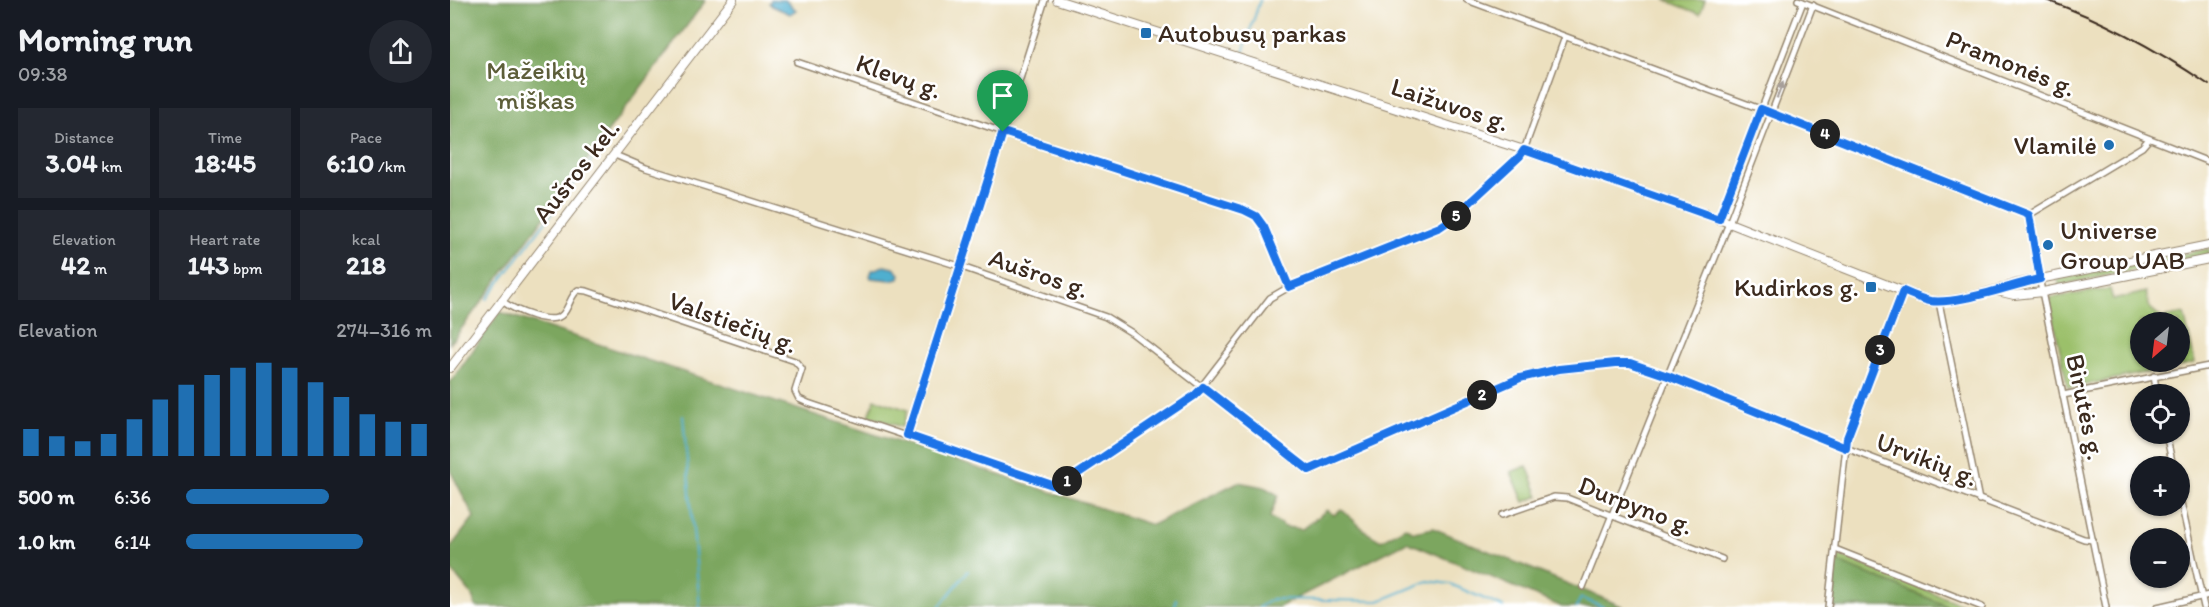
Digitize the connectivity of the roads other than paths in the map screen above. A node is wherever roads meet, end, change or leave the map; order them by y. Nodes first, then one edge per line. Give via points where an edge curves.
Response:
1 (733, 0) edge
2 (1046, 0) edge
3 (1057, 0) edge
4 (1467, 0) edge
5 (1800, 1) edge
6 (1813, 5) junction
7 (1565, 37) junction
8 (797, 62) dead end
9 (1761, 109) junction
10 (1771, 113) junction
11 (1003, 132) junction
12 (2149, 139) junction
13 (1524, 150) junction
14 (615, 155) junction
15 (2209, 162) edge
16 (2029, 215) junction
17 (1719, 219) junction
18 (1729, 223) junction
19 (2209, 245) edge
20 (2209, 259) edge
21 (959, 266) junction
22 (2040, 279) junction
23 (1289, 287) junction
24 (1903, 291) junction
25 (1997, 291) junction
26 (2043, 292) junction
27 (502, 301) junction
28 (1939, 302) junction
29 (2209, 366) edge
30 (450, 368) edge
31 (1668, 376) junction
32 (2154, 376) junction
33 (2155, 384) edge
34 (1203, 387) junction
35 (2063, 395) junction
36 (907, 435) junction
37 (1846, 448) junction
38 (1309, 470) joint
39 (1979, 500) junction
40 (1502, 514) dead end
41 (1611, 514) junction
42 (2184, 516) edge
43 (2093, 540) junction
44 (1835, 549) junction
45 (1722, 559) dead end
46 (1583, 587) dead end
47 (2209, 595) edge
48 (2201, 597) junction
49 (1828, 607) edge
50 (1982, 607) edge
51 (2106, 607) edge
52 (2157, 607) edge
53 (2204, 607) edge

1 - 14 main road, Aušros kel.
2 - 11 street
3 - 13 main road, Laižuvos g.
4 - 7 street
5 - 6 street, Pramonės g.
5 - 9 street
10 -> 6 street
6 - 12 street, Pramonės g.
7 - 9 street
7 - 13 street
8 - 11 street, Klevų g.
9 - 10 street
9 - 17 street
10 - 16 street
10 - 18 street
11 - 21 street
11 - 23 street, Klevų g. via 1256,216
12 - 15 street, Pramonės g.
12 - 16 street via 2142,147
13 - 17 main road, Laižuvos g.
13 - 23 street, Valstiečių g. via 1440,227
14 - 21 street, Aušros g.
14 - 27 main road, Aušros kel.
16 - 22 street, Birutės g.
17 - 18 main road, Laižuvos g.
18 - 24 main road, Laižuvos g.
18 - 31 street
19 - 22 main road
20 - 26 main road
21 - 34 street, Aušros g. via 1106,317
21 - 36 street
22 - 25 main road
22 - 26 street, Birutės g.
23 - 34 street, Valstiečių g. via 1270,298
24 - 28 main road, Laižuvos g.
24 - 37 street
25 - 26 main road via 2014,295
25 - 28 main road, Laižuvos g.
26 - 35 street, Birutės g.
27 - 30 main road, Aušros kel.
27 - 36 street, Valstiečių g. via 518,310 555,319 563,315 572,294 587,291 795,361 802,369 795,391 799,399
28 - 39 street
29 - 32 street
31 - 37 street, Urvikių g.
31 - 38 street, Urvikių g. via 1630,363 1539,373
31 - 41 street
32 - 33 street
32 - 35 street
34 - 36 street, Valstiečių g. via 1058,487
34 - 38 street, Aušros g.
35 - 43 street, Birutės g.
37 - 39 street, Urvikių g.
37 - 44 street
39 - 43 street, Urvikių g.
40 - 41 street, Durpyno g. via 1554,497
41 - 45 street, Durpyno g.
41 - 46 street
42 - 48 street
43 - 51 street, Birutės g.
44 - 49 street
44 - 50 street
47 - 48 street
48 - 52 street
48 - 53 street

